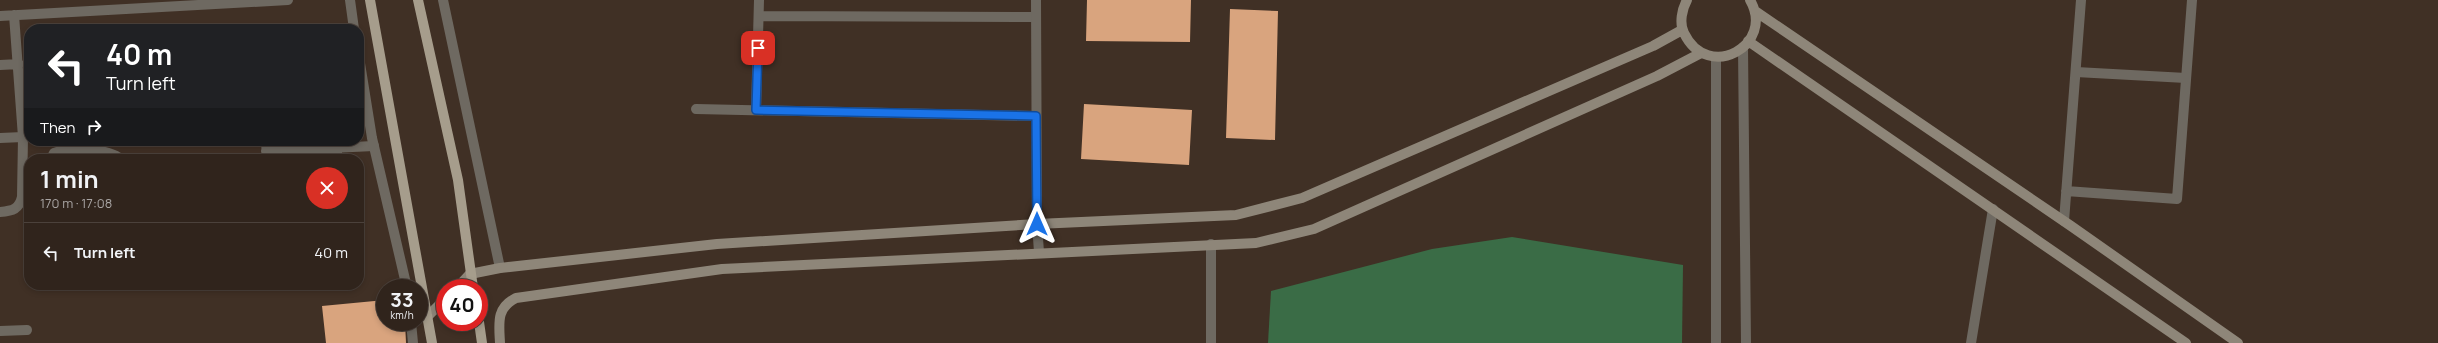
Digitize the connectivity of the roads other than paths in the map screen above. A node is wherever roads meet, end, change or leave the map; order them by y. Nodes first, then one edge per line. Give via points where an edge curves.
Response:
1 (288, 0) edge
2 (350, 0) edge
3 (370, 0) edge
4 (418, 0) edge
5 (443, 0) edge
6 (759, 0) edge
7 (1036, 0) edge
8 (1750, 0) edge
9 (2081, 0) edge
10 (2192, 0) edge
11 (1683, 2) edge
12 (1755, 11) junction
13 (14, 15) junction
14 (0, 16) edge
15 (759, 16) junction
16 (1036, 17) junction
17 (353, 24) edge
18 (1682, 30) junction
19 (1746, 44) junction
20 (1701, 52) junction
21 (1716, 57) junction
22 (18, 64) junction
23 (0, 65) edge
24 (2076, 72) junction
25 (2186, 78) junction
26 (364, 87) edge
27 (696, 109) dead end
28 (756, 110) junction
29 (1036, 116) junction
30 (23, 137) junction
31 (0, 138) edge
32 (96, 146) edge
33 (322, 146) edge
34 (364, 146) edge
35 (374, 146) junction
36 (266, 150) edge
37 (54, 154) edge
38 (112, 154) edge
39 (2066, 191) junction
40 (1993, 209) junction
41 (0, 212) edge
42 (2064, 221) junction
43 (1037, 224) junction
44 (1210, 244) junction
45 (1039, 252) junction
46 (500, 268) junction
47 (470, 274) junction
48 (405, 279) edge
49 (420, 279) edge
50 (465, 279) edge
51 (471, 279) edge
52 (436, 308) edge
53 (428, 316) edge
54 (428, 322) edge
55 (27, 330) dead end
56 (0, 331) edge
57 (412, 331) edge
58 (480, 331) edge
59 (413, 343) edge
60 (432, 343) edge
61 (482, 343) edge
62 (500, 343) edge
63 (1211, 343) edge
64 (1716, 343) edge
65 (1746, 343) edge
66 (1971, 343) edge
67 (2186, 343) edge
68 (2238, 343) edge

1 - 13 street
2 - 17 street
3 - 49 main road
4 - 47 main road via 458,180
5 - 46 street
6 - 15 street
7 - 16 street
8 - 12 main road
9 - 24 street
10 - 25 street
11 - 18 main road
12 - 19 main road via 1755,28
12 - 42 main road
13 - 14 street
13 - 22 street
15 - 16 street
15 - 28 street
16 - 29 street
18 - 20 main road via 1688,41
18 - 43 main road via 1653,46 1302,198 1236,215
19 - 21 main road via 1727,56
19 - 40 main road
19 - 65 street
20 - 21 main road
20 - 44 main road via 1657,76 1314,229 1256,243
21 - 64 street
22 - 23 street
22 - 30 street
24 - 25 street
24 - 39 street
25 - 39 street via 2178,199
26 - 35 street
27 - 28 street
28 - 29 street
29 - 43 street
30 - 31 street
30 - 41 street via 20,206
32 - 37 street via 61,150
32 - 38 street
33 - 36 street
34 - 35 street
35 - 48 street
39 - 42 street
40 - 66 street
40 - 67 main road
42 - 68 main road
43 - 45 street
43 - 46 main road via 717,244
44 - 45 main road
44 - 63 street
45 - 62 main road via 722,268 516,298 508,302 499,315
46 - 47 main road
47 - 50 main road
47 - 51 main road
52 - 53 main road
54 - 60 main road
55 - 56 street
57 - 59 street
58 - 61 main road

